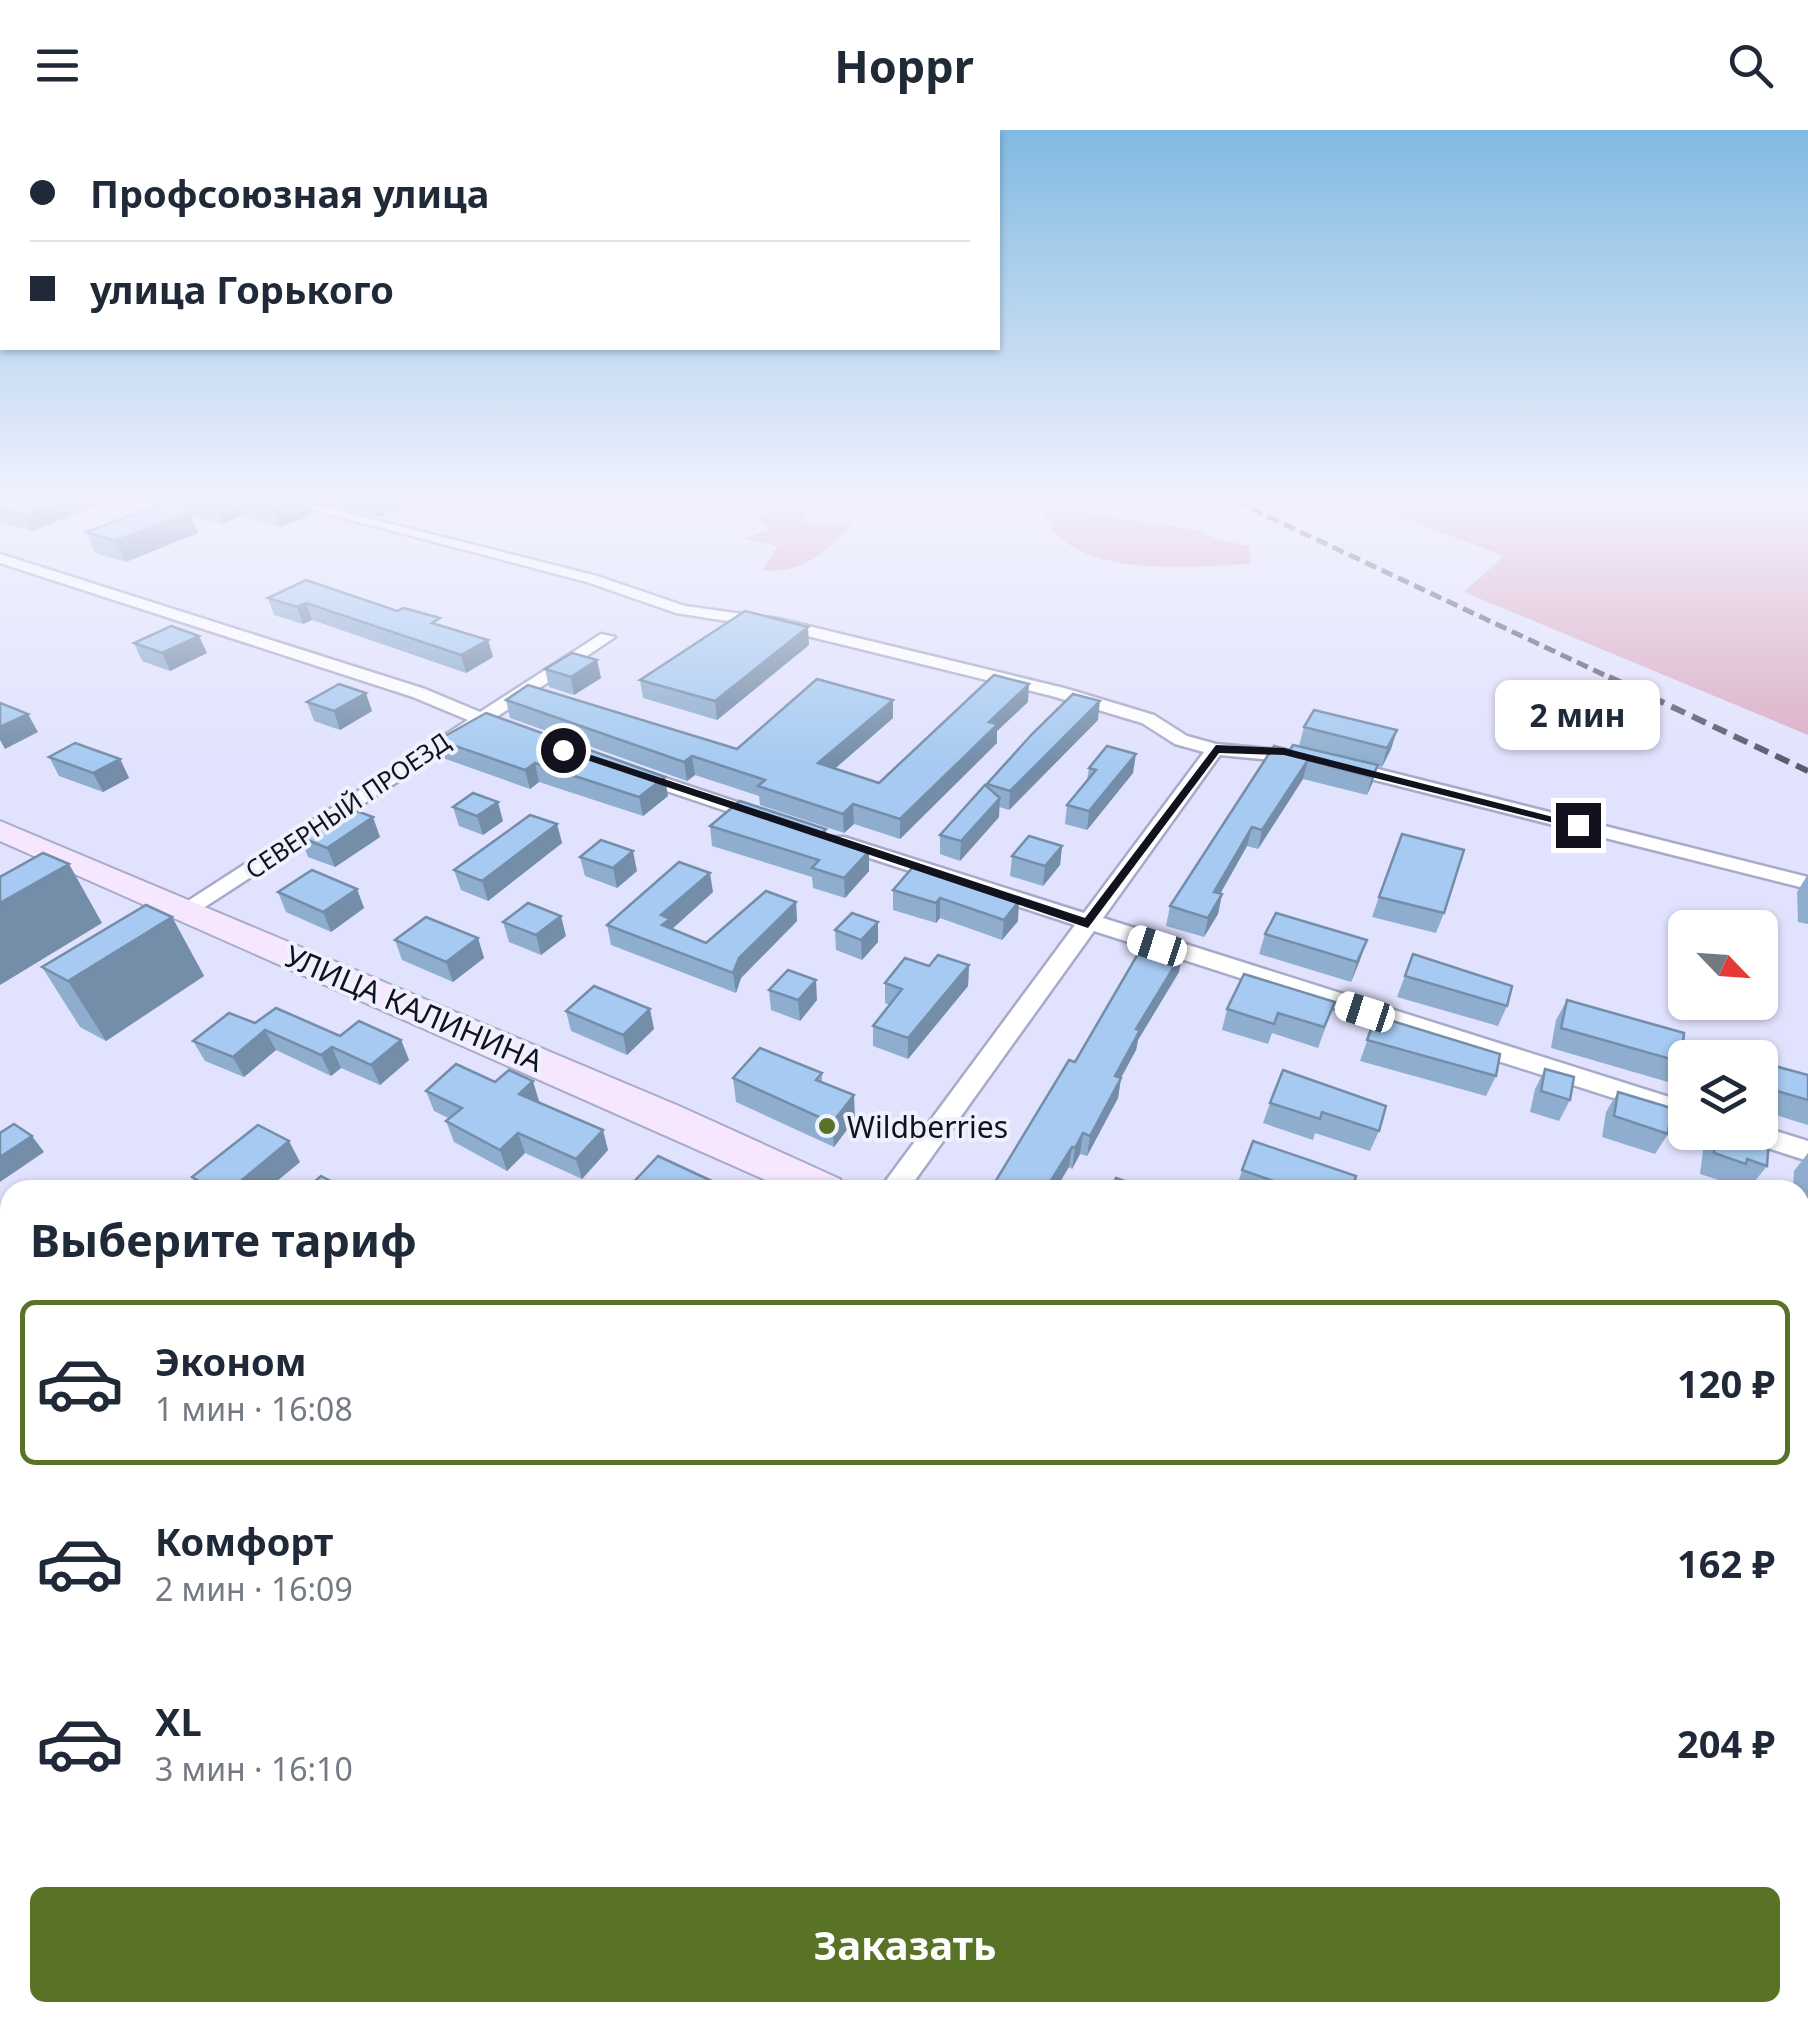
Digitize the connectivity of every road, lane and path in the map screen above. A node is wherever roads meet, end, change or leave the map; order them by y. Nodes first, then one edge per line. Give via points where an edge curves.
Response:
1 (97, 589) edge
2 (622, 589) edge
3 (608, 637) dead end
4 (476, 718) junction
5 (526, 736) edge
6 (1216, 749) junction
7 (610, 766) edge
8 (0, 830) edge
9 (1808, 883) edge
10 (188, 911) junction
11 (1088, 924) junction
12 (1668, 1107) edge
13 (1778, 1141) edge
14 (1808, 1151) edge
15 (803, 1180) edge
16 (901, 1180) edge

1 - 4 street via 419,693
2 - 6 street via 682,610 779,624 1040,687 1148,718 1181,740
3 - 4 street, СЕВЕРНЫЙ ПРОЕЗД
4 - 5 street
4 - 10 street, СЕВЕРНЫЙ ПРОЕЗД
6 - 9 street via 1284,752
6 - 11 street
7 - 11 street
8 - 10 main road, УЛИЦА КАЛИНИНА
10 - 15 main road, УЛИЦА КАЛИНИНА
11 - 12 street
11 - 16 street
13 - 14 street

